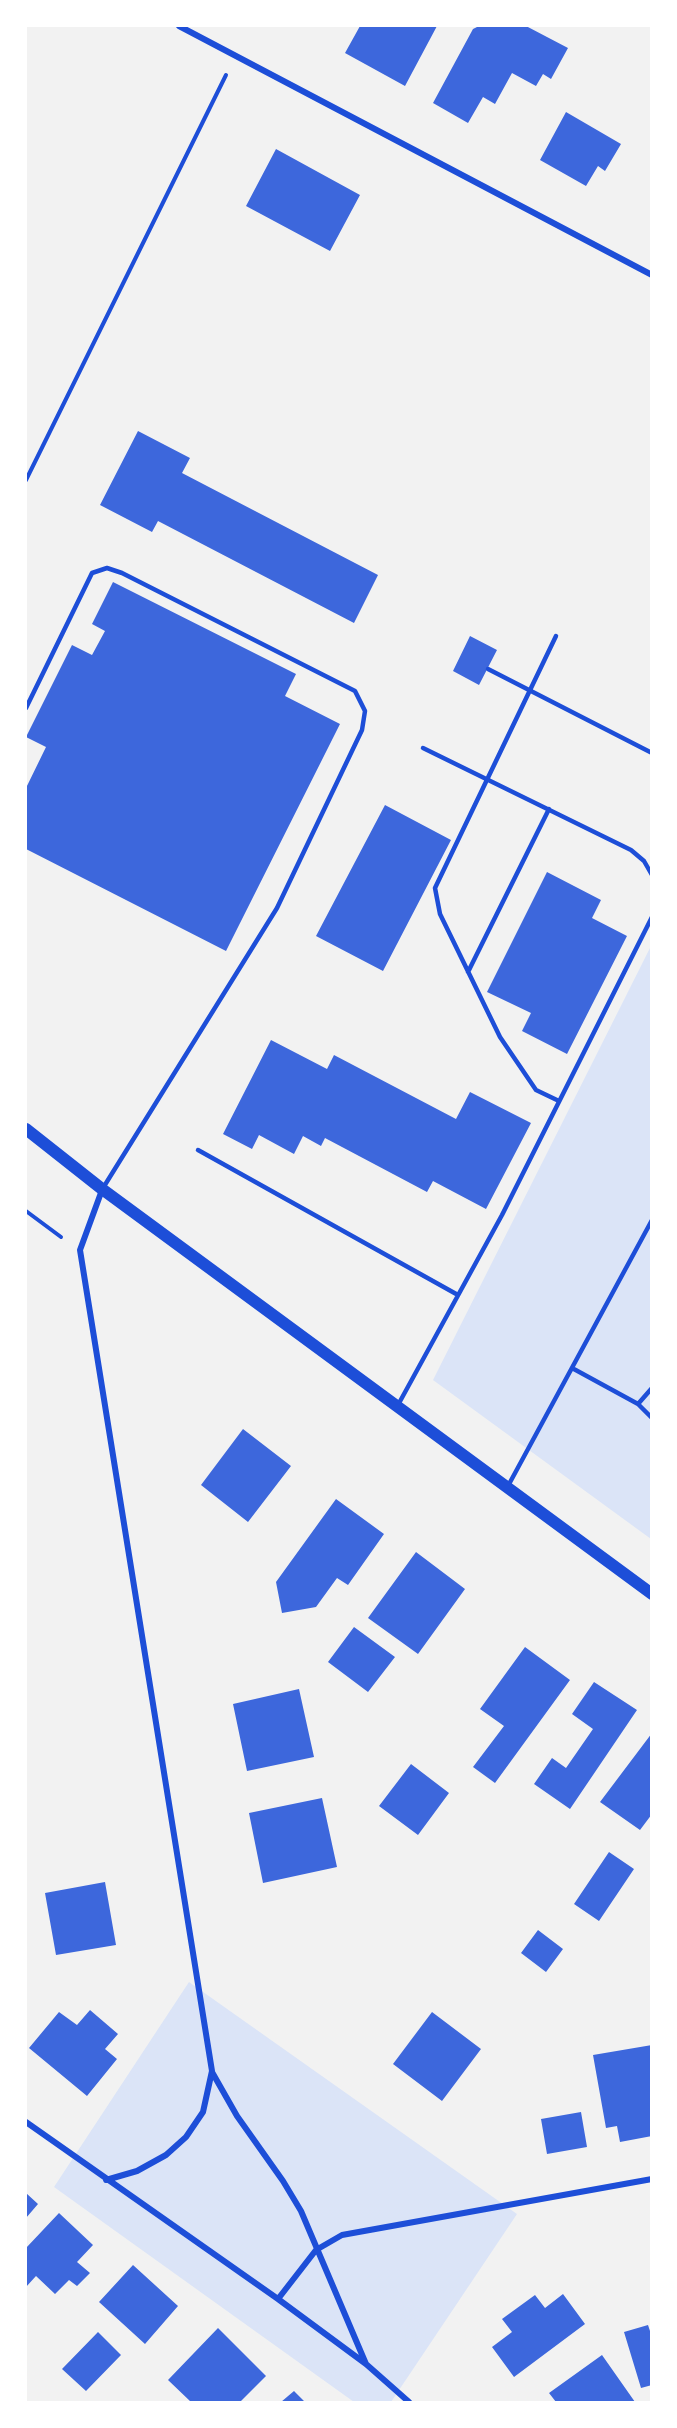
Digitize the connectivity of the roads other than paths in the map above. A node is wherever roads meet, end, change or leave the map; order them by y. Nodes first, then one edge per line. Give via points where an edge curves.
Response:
1 (179, 26) edge
2 (651, 275) edge
3 (556, 636) dead end
4 (488, 669) dead end
5 (530, 690) junction
6 (26, 708) edge
7 (423, 748) dead end
8 (651, 753) edge
9 (487, 778) junction
10 (549, 809) junction
11 (651, 875) edge
12 (651, 917) edge
13 (468, 972) junction
14 (559, 1101) junction
15 (26, 1130) edge
16 (198, 1150) dead end
17 (102, 1189) junction
18 (651, 1220) edge
19 (458, 1295) junction
20 (572, 1368) junction
21 (651, 1388) edge
22 (638, 1404) junction
23 (398, 1405) junction
24 (651, 1418) edge
25 (508, 1486) junction
26 (651, 1594) edge
27 (212, 2071) junction
28 (26, 2122) edge
29 (651, 2179) edge
30 (106, 2180) junction
31 (316, 2250) junction
32 (278, 2300) junction
33 (366, 2364) junction
34 (409, 2403) edge

1 - 2 street
3 - 5 lane
4 - 5 lane
5 - 8 lane
5 - 9 lane
6 - 17 lane via 92,573 107,568 355,692 365,711 362,729 277,908
7 - 9 lane
9 - 10 lane
9 - 13 lane via 435,888 440,914
10 - 11 lane via 631,850 644,861
10 - 13 lane
12 - 14 lane
13 - 14 lane via 500,1037 526,1078 536,1090
14 - 19 lane
15 - 17 main road
16 - 19 lane
17 - 23 main road
17 - 27 street via 81,1250
18 - 20 lane
19 - 23 lane
20 - 22 lane
20 - 25 lane
21 - 22 lane
22 - 24 lane
23 - 25 main road
25 - 26 main road
27 - 30 street via 203,2112 186,2137 166,2155 137,2171
27 - 31 street via 237,2116 301,2211
28 - 30 street
29 - 31 street via 342,2235
30 - 32 street
31 - 32 street
31 - 33 street
32 - 33 street
33 - 34 street

